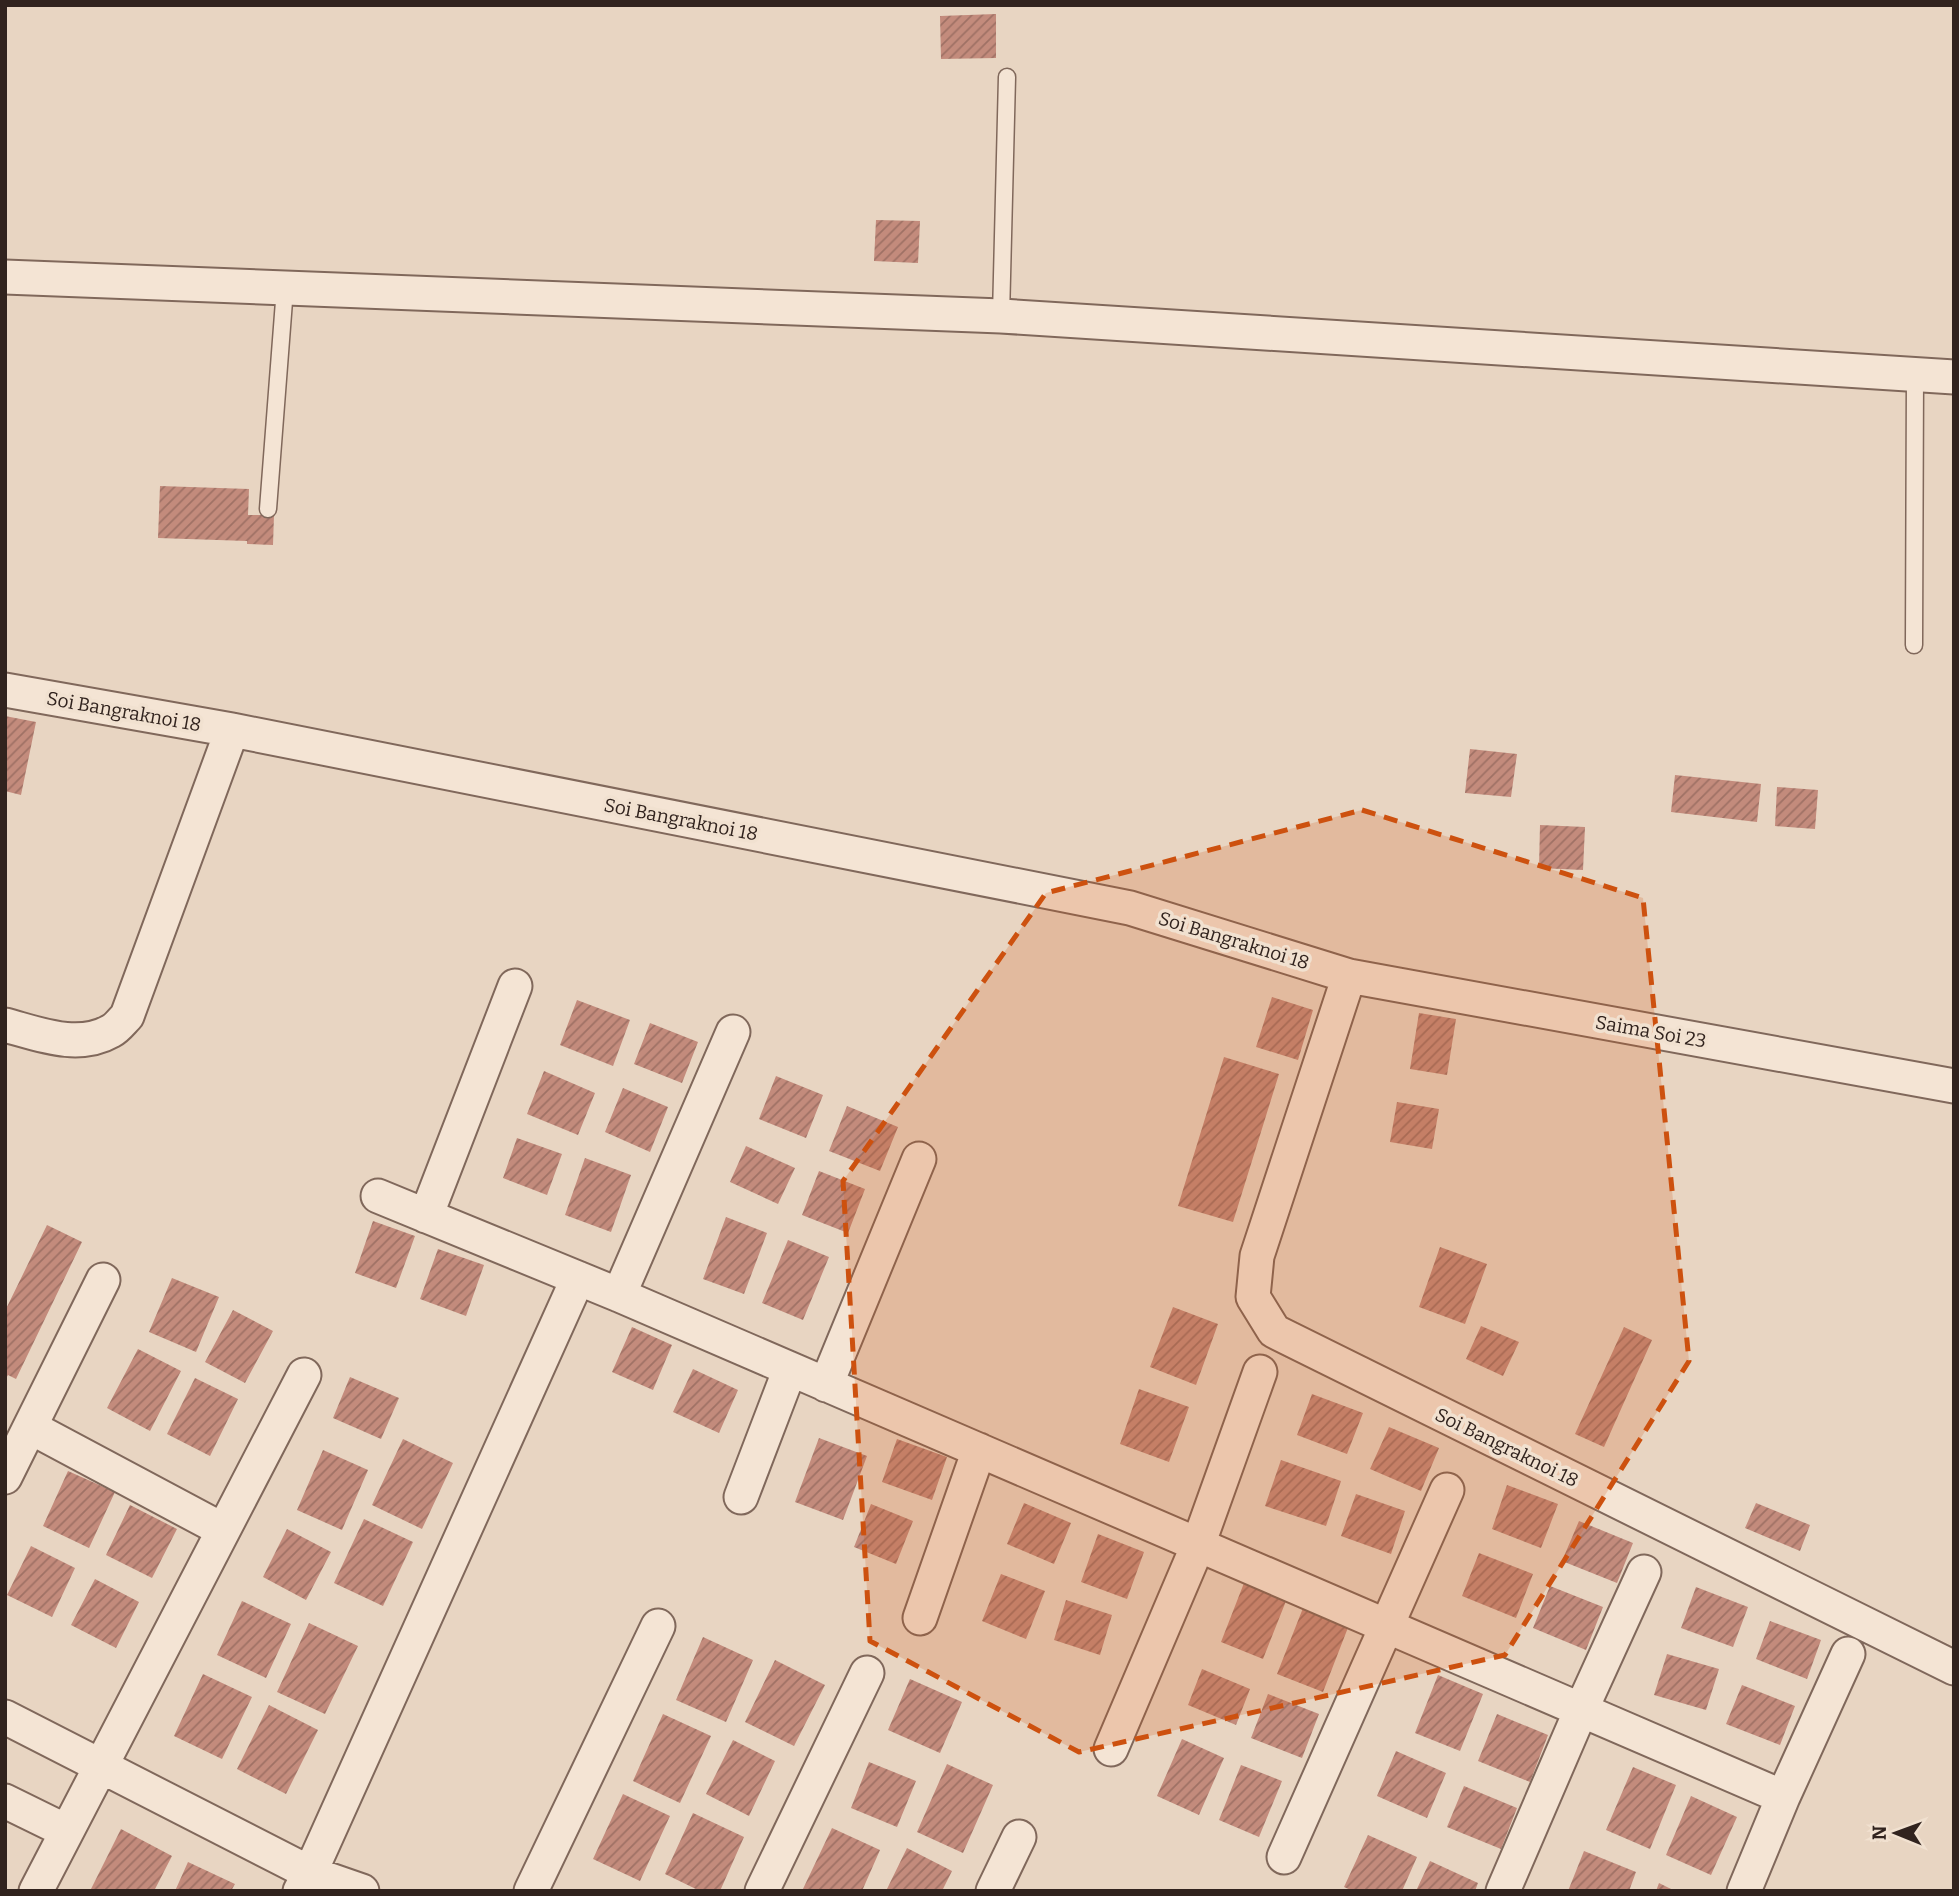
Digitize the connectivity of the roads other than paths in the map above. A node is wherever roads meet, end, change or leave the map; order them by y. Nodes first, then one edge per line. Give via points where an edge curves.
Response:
1 (1007, 78) dead end
2 (5, 277) edge
3 (285, 288) junction
4 (1001, 316) junction
5 (1915, 374) junction
6 (1954, 377) edge
7 (268, 509) dead end
8 (1914, 645) dead end
9 (5, 690) edge
10 (232, 730) junction
11 (1349, 976) junction
12 (515, 986) dead end
13 (5, 1025) edge
14 (733, 1032) dead end
15 (1954, 1086) edge
16 (919, 1160) dead end
17 (378, 1196) dead end
18 (426, 1216) junction
19 (578, 1278) junction
20 (103, 1280) dead end
21 (619, 1295) junction
22 (790, 1369) junction
23 (1260, 1372) dead end
24 (304, 1375) dead end
25 (826, 1385) junction
26 (30, 1427) junction
27 (979, 1451) junction
28 (5, 1477) edge
29 (1447, 1490) dead end
30 (741, 1497) dead end
31 (223, 1530) junction
32 (1198, 1545) junction
33 (1644, 1572) dead end
34 (920, 1618) dead end
35 (658, 1626) dead end
36 (1386, 1626) junction
37 (1847, 1654) dead end
38 (1954, 1668) edge
39 (867, 1673) dead end
40 (1581, 1710) junction
41 (5, 1717) edge
42 (1111, 1749) dead end
43 (100, 1765) junction
44 (1783, 1797) junction
45 (5, 1801) edge
46 (66, 1831) junction
47 (1019, 1837) dead end
48 (1284, 1857) dead end
49 (305, 1882) edge
50 (36, 1891) edge
51 (362, 1891) edge
52 (531, 1891) edge
53 (762, 1891) edge
54 (993, 1891) edge
55 (1503, 1891) edge
56 (1744, 1891) edge

1 - 4 lane
2 - 3 street
3 - 4 street
3 - 7 lane
4 - 5 street
5 - 6 street
5 - 8 lane
9 - 10 street, Soi Bangraknoi 18
10 - 11 street, Soi Bangraknoi 18 via 1130,908
10 - 13 street via 127,1016 113,1030 92,1040 71,1040
11 - 15 street, Saima Soi 23
11 - 38 street, Soi Bangraknoi 18 via 1257,1256 1253,1297 1274,1331
12 - 18 street
14 - 21 street
16 - 25 street
17 - 18 street
18 - 19 street
19 - 21 street
19 - 49 street
20 - 26 street
21 - 22 street
22 - 25 street
22 - 30 street
23 - 32 street
24 - 31 street
25 - 27 street
26 - 28 street
26 - 31 street
27 - 32 street
27 - 34 street
29 - 36 street
31 - 43 street
32 - 36 street
32 - 42 street
33 - 40 street
35 - 52 street
36 - 40 street
36 - 48 street
37 - 44 street
39 - 53 street
40 - 44 street
40 - 55 street
41 - 43 street
43 - 46 street
43 - 49 street
44 - 56 street
45 - 46 street
46 - 50 street
47 - 54 street
49 - 51 street

